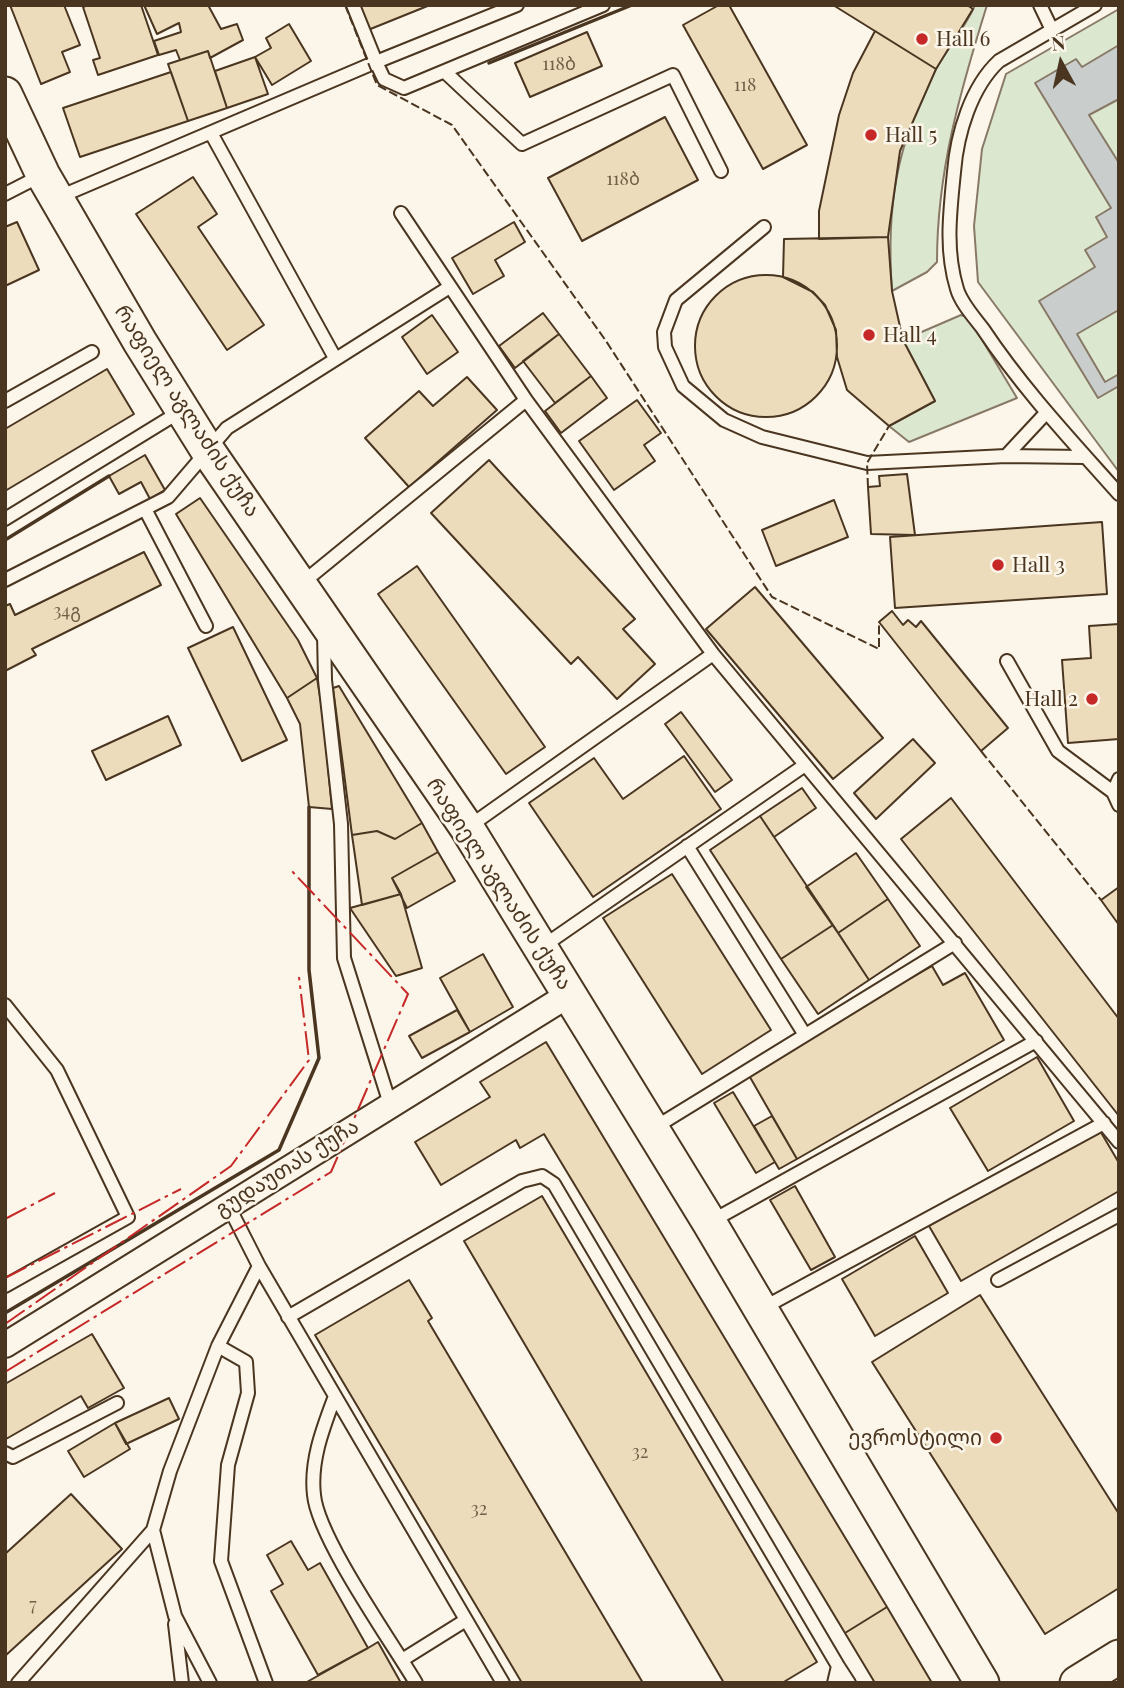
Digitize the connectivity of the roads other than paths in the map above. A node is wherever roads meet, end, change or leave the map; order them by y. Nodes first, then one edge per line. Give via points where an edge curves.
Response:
1 (354, 5) edge
2 (517, 5) edge
3 (603, 5) edge
4 (1040, 5) edge
5 (1095, 5) edge
6 (1052, 30) junction
7 (376, 62) junction
8 (445, 72) junction
9 (5, 94) edge
10 (211, 133) junction
11 (721, 171) dead end
12 (49, 186) junction
13 (5, 194) edge
14 (401, 213) dead end
15 (764, 227) dead end
16 (449, 288) junction
17 (92, 352) dead end
18 (335, 358) junction
19 (526, 400) junction
20 (5, 401) edge
21 (182, 411) junction
22 (1046, 413) junction
23 (208, 451) junction
24 (1006, 456) junction
25 (1084, 457) junction
26 (1119, 494) edge
27 (145, 509) junction
28 (5, 519) edge
29 (5, 580) edge
30 (301, 584) junction
31 (324, 620) junction
32 (206, 626) dead end
33 (713, 654) junction
34 (1007, 661) dead end
35 (805, 765) junction
36 (1119, 779) edge
37 (1113, 792) junction
38 (1119, 806) edge
39 (467, 828) junction
40 (687, 846) junction
41 (955, 943) junction
42 (541, 947) junction
43 (570, 994) junction
44 (5, 1005) edge
45 (805, 1034) junction
46 (1036, 1041) junction
47 (390, 1104) junction
48 (1104, 1123) junction
49 (652, 1129) junction
50 (1119, 1142) edge
51 (228, 1205) junction
52 (1119, 1214) edge
53 (709, 1222) junction
54 (259, 1266) junction
55 (998, 1280) dead end
56 (5, 1286) edge
57 (761, 1309) junction
58 (288, 1317) junction
59 (5, 1345) edge
60 (218, 1346) junction
61 (335, 1396) junction
62 (117, 1403) dead end
63 (5, 1453) edge
64 (153, 1530) junction
65 (175, 1616) junction
66 (466, 1620) junction
67 (1119, 1657) edge
68 (402, 1660) junction
69 (838, 1666) junction
70 (1079, 1682) edge
71 (18, 1683) edge
72 (182, 1683) edge
73 (210, 1683) edge
74 (266, 1683) edge
75 (416, 1683) edge
76 (503, 1683) edge
77 (834, 1683) edge
78 (849, 1683) edge
79 (982, 1683) edge

1 - 7 lane
2 - 7 lane
3 - 8 lane
4 - 6 lane
5 - 6 lane
6 - 22 lane via 986,73 963,123 949,223 949,259 957,292
7 - 8 lane via 384,79 404,88
7 - 10 lane
8 - 11 lane via 522,144 673,75
9 - 12 street, რაფიელ აგლაძის ქუჩა
10 - 12 lane
10 - 18 lane
12 - 13 lane
12 - 21 street, რაფიელ აგლაძის ქუჩა
14 - 16 lane
15 - 24 lane via 676,300 664,332 665,347 683,386 724,420 762,437 867,463
16 - 18 lane
16 - 19 lane
17 - 20 lane
18 - 23 lane via 227,428
19 - 30 lane
19 - 33 lane
21 - 23 street, რაფიელ აგლაძის ქუჩა
21 - 28 lane
22 - 24 lane
22 - 25 lane
23 - 27 lane via 168,497
23 - 30 street, რაფიელ აგლაძის ქუჩა
24 - 25 lane
25 - 26 lane
27 - 29 lane
27 - 32 lane
30 - 31 street, რაფიელ აგლაძის ქუჩა
31 - 39 street, რაფიელ აგლაძის ქუჩა
31 - 47 lane via 325,680 341,824 344,958
33 - 35 lane
33 - 39 lane
34 - 37 lane via 1058,751
35 - 40 lane
35 - 41 lane
36 - 37 lane
37 - 38 lane
39 - 42 street, რაფიელ აგლაძის ქუჩა
40 - 42 lane
40 - 45 lane
41 - 45 lane
41 - 46 lane
42 - 43 street, რაფიელ აგლაძის ქუჩა
43 - 47 street, გუდაუთას ქუჩა
43 - 49 street, რაფიელ აგლაძის ქუჩა
44 - 56 lane via 57,1070 128,1217
45 - 49 lane
46 - 48 lane
46 - 53 lane
47 - 51 street, გუდაუთას ქუჩა
48 - 50 lane
48 - 57 lane
49 - 53 street, რაფიელ აგლაძის ქუჩა
51 - 54 lane
51 - 59 street, გუდაუთას ქუჩა
52 - 55 lane
53 - 57 street, რაფიელ აგლაძის ქუჩა
54 - 58 lane
54 - 60 lane
57 - 79 street, რაფიელ აგლაძის ქუჩა
58 - 61 lane
58 - 69 lane via 522,1181 542,1176 554,1184
60 - 64 lane via 170,1471
60 - 74 lane via 246,1362 248,1393 228,1465 221,1561
61 - 66 lane
61 - 68 lane via 317,1443 314,1496 328,1537
62 - 63 lane via 13,1457
64 - 65 lane
64 - 71 lane
65 - 72 lane
65 - 73 lane
66 - 68 lane
66 - 76 lane
67 - 70 street
68 - 75 lane
69 - 77 lane
69 - 78 lane

